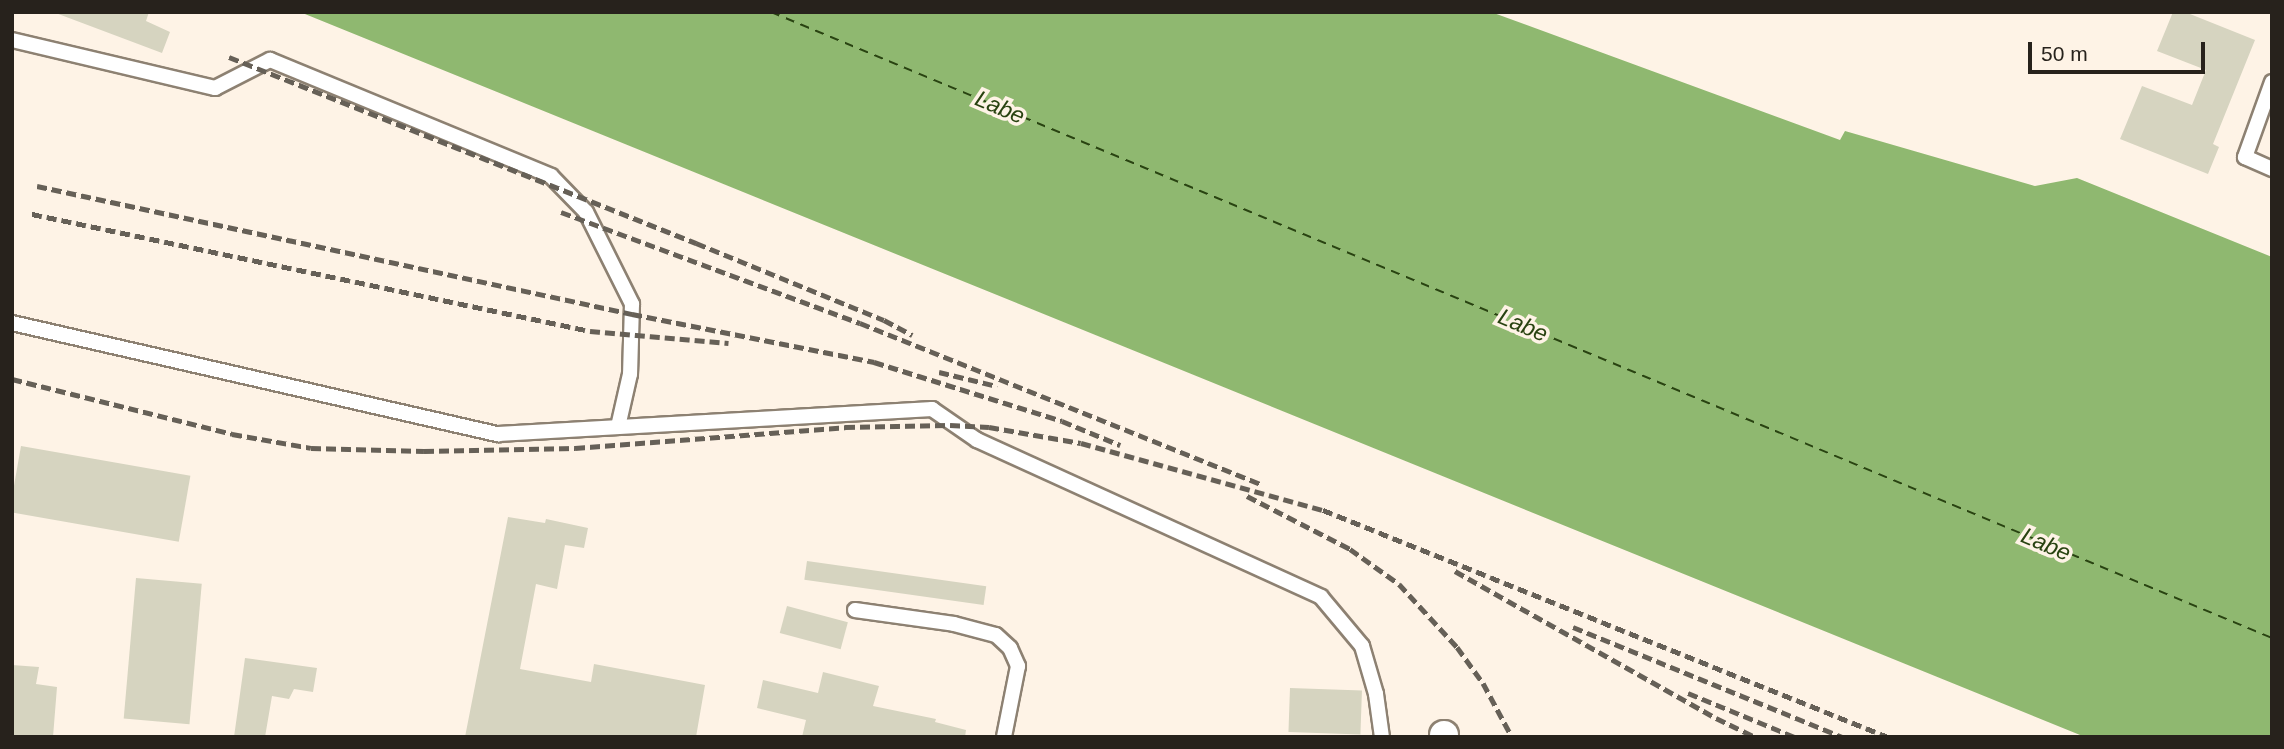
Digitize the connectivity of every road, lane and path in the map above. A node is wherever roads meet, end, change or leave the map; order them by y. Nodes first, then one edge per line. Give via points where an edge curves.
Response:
1 (12, 40) edge
2 (2272, 82) edge
3 (2272, 169) edge
4 (12, 323) edge
5 (618, 427) junction
6 (855, 610) dead end
7 (1004, 737) edge
8 (1382, 737) edge

1 - 5 lane via 215,88 270,60 551,176 586,212 632,304 630,374
2 - 3 lane via 2245,158
4 - 5 lane via 498,434
5 - 8 lane via 932,410 977,439 1321,597 1362,646
6 - 7 lane via 996,635 1010,648 1018,666

